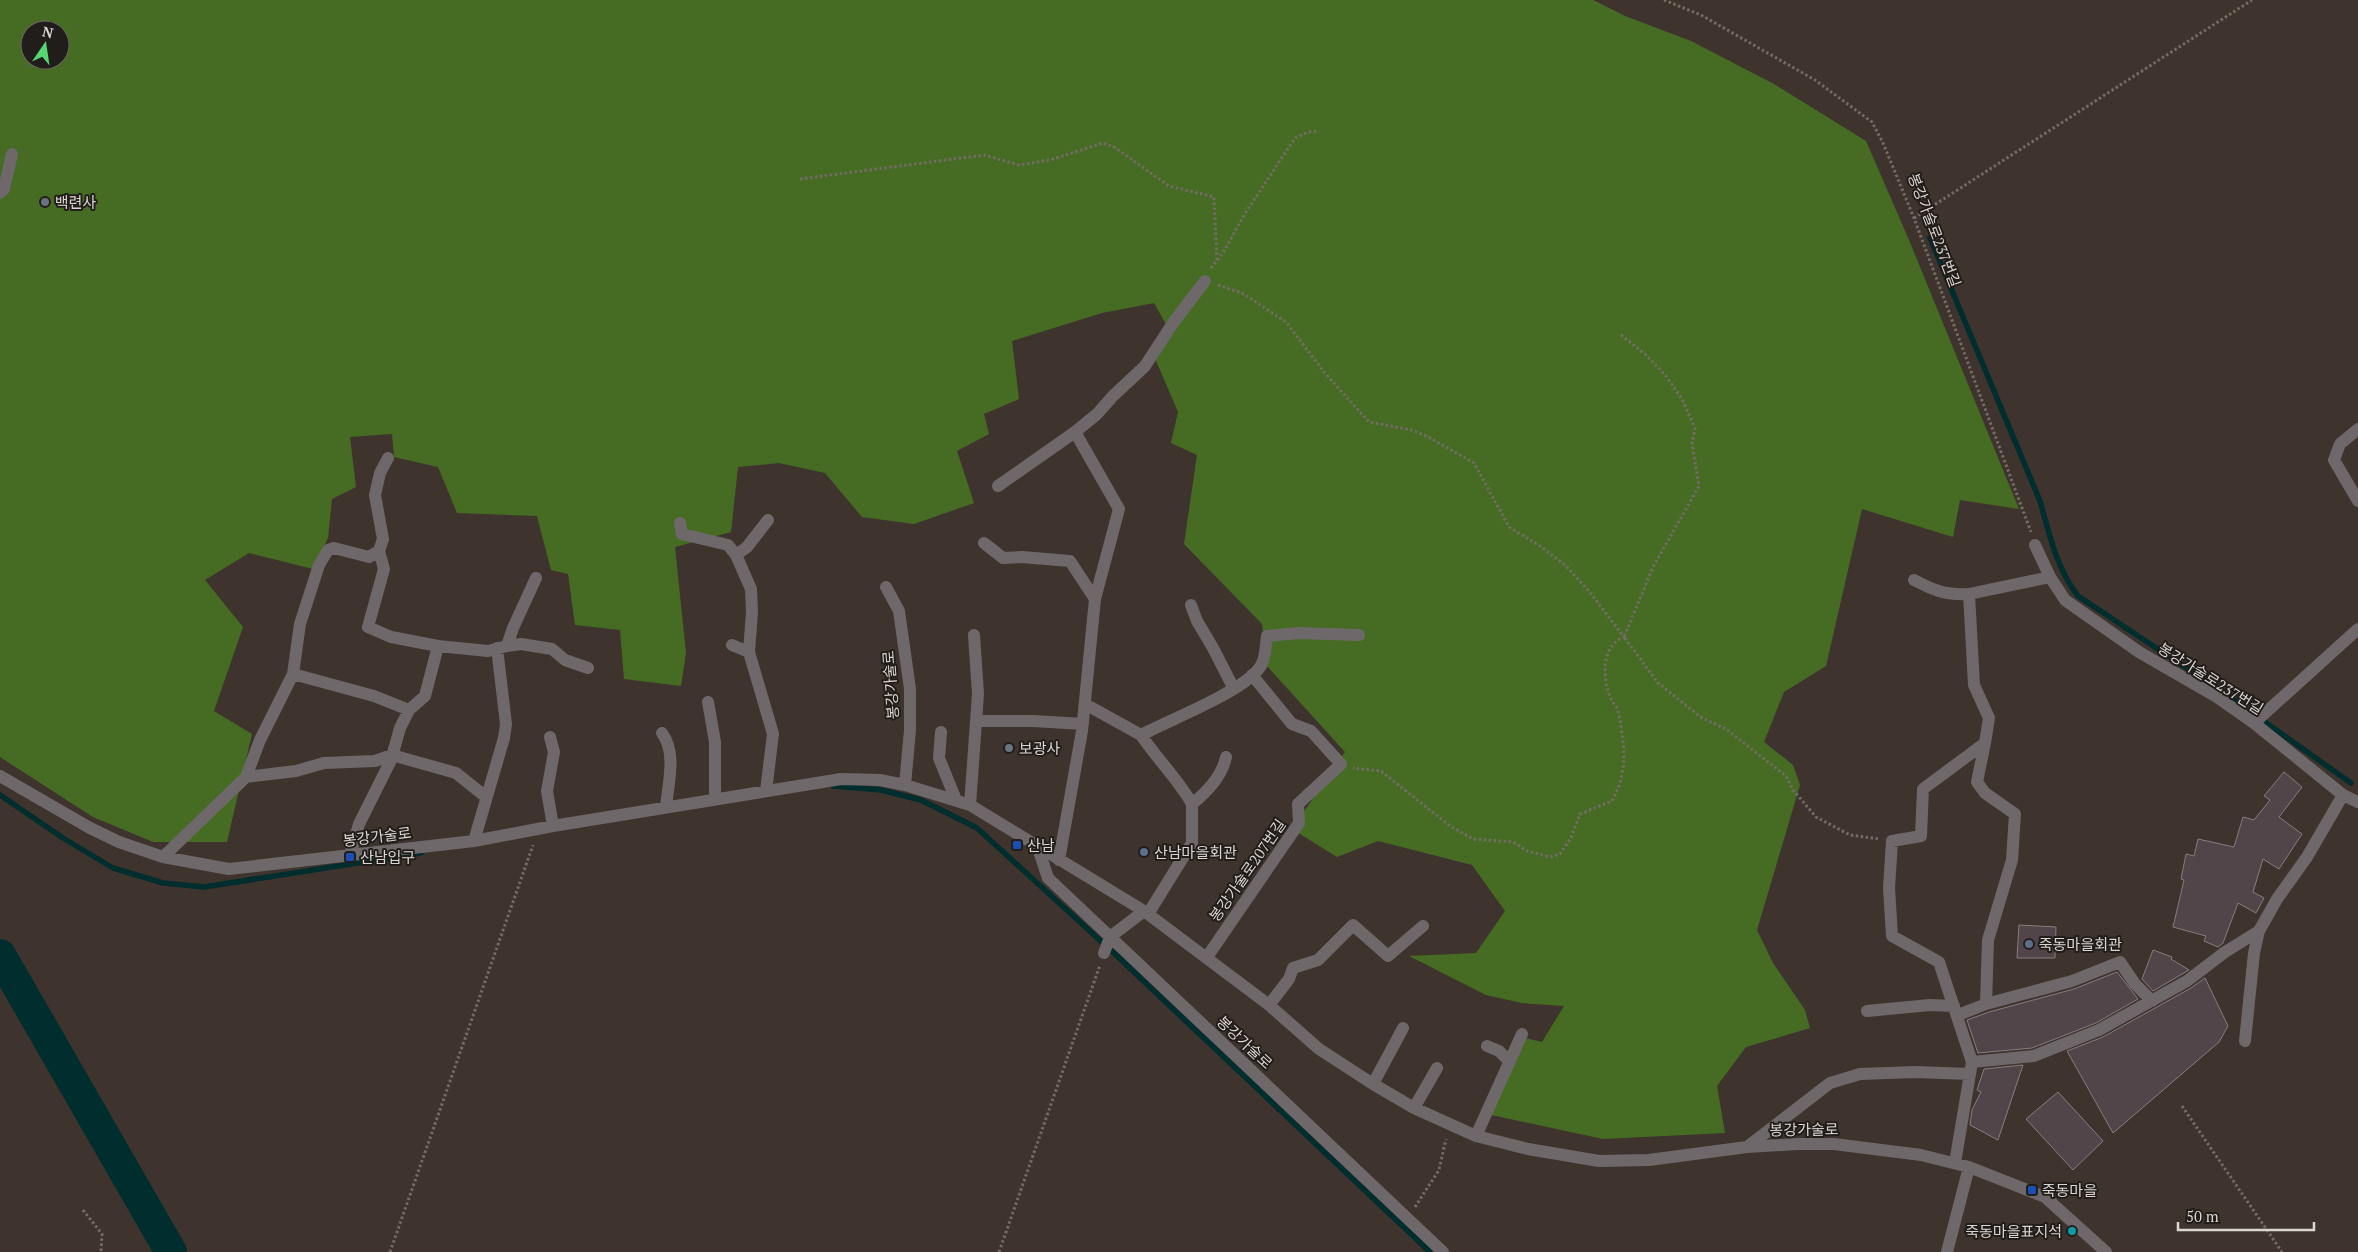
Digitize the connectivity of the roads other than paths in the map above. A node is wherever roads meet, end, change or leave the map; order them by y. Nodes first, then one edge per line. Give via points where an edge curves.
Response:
1 (12, 154) dead end
2 (0, 192) edge
3 (1205, 281) road end
4 (2358, 429) edge
5 (1074, 432) junction
6 (388, 458) dead end
7 (998, 486) dead end
8 (2358, 501) edge
9 (768, 520) dead end
10 (680, 523) dead end
11 (984, 543) dead end
12 (2035, 545) road end
13 (379, 551) junction
14 (736, 555) junction
15 (2050, 577) junction
16 (536, 578) dead end
17 (1914, 580) dead end
18 (886, 587) dead end
19 (1969, 594) junction
20 (1095, 599) junction
21 (1191, 605) dead end
22 (2358, 629) edge
23 (974, 635) dead end
24 (1359, 635) dead end
25 (732, 645) dead end
26 (438, 646) junction
27 (502, 647) junction
28 (749, 652) junction
29 (588, 668) dead end
30 (293, 674) junction
31 (1254, 674) junction
32 (1234, 689) junction
33 (708, 702) dead end
34 (1085, 704) junction
35 (409, 710) junction
36 (976, 722) junction
37 (2254, 723) junction
38 (1083, 724) junction
39 (941, 732) dead end
40 (662, 733) dead end
41 (1142, 735) junction
42 (550, 737) dead end
43 (1985, 742) junction
44 (392, 755) junction
45 (1226, 757) dead end
46 (0, 776) edge
47 (246, 777) junction
48 (905, 785) junction
49 (766, 791) junction
50 (2343, 796) junction
51 (486, 797) junction
52 (716, 799) junction
53 (956, 800) junction
54 (2358, 802) edge
55 (1192, 804) junction
56 (970, 805) junction
57 (666, 807) junction
58 (553, 826) junction
59 (474, 840) junction
60 (1038, 848) junction
61 (350, 855) junction
62 (163, 857) junction
63 (1059, 860) junction
64 (1146, 912) junction
65 (1423, 926) dead end
66 (2260, 931) junction
67 (1107, 944) junction
68 (1207, 957) junction
69 (2152, 1000) junction
70 (1986, 1004) junction
71 (1269, 1005) junction
72 (1867, 1011) dead end
73 (1956, 1011) junction
74 (1403, 1028) dead end
75 (1522, 1034) dead end
76 (2245, 1041) dead end
77 (1487, 1046) dead end
78 (1510, 1062) junction
79 (1437, 1068) dead end
80 (1971, 1068) junction
81 (1373, 1084) junction
82 (1414, 1108) junction
83 (1476, 1136) junction
84 (1747, 1147) junction
85 (1954, 1163) junction
86 (1969, 1167) junction
87 (1442, 1252) edge
88 (1947, 1252) edge
89 (2106, 1252) edge

1 - 2 street via 4,189
3 - 5 street via 1172,322 1145,366 1098,414
4 - 8 street via 2340,444 2334,460
5 - 7 street
5 - 20 street via 1119,509
6 - 13 street via 380,473 375,495 383,539
9 - 14 street via 748,547
10 - 14 street via 682,534 728,545
11 - 20 street via 1004,558 1022,556 1070,561
12 - 15 street, 봉강가술로237번길
13 - 26 street via 384,569 368,627 391,637
13 - 30 street via 370,557 334,548 328,550 319,566 300,624
14 - 28 street via 751,589
15 - 19 street
15 - 37 street, 봉강가술로237번길 via 2065,600 2139,652
16 - 27 street
17 - 19 street via 1936,592
18 - 48 street, 봉강가술로 via 899,611 910,689
19 - 43 street via 1974,685 1989,718
20 - 34 street
21 - 32 street
22 - 37 street
23 - 36 street via 978,694
24 - 31 street via 1298,633 1267,636 1264,660
25 - 28 street
26 - 27 street via 488,651
26 - 35 street via 425,696
27 - 29 street via 521,644 552,649 565,660
27 - 51 street via 506,724
28 - 49 street via 773,734
30 - 35 street via 374,696
30 - 47 street via 260,740
31 - 32 street
31 - 68 street, 봉강가술로207번길 via 1292,724 1311,731 1341,764 1298,804 1299,823
32 - 41 street
33 - 52 street via 715,742
34 - 38 street
34 - 41 street
35 - 44 street
36 - 38 street via 1033,720
36 - 56 street
37 - 50 street, 봉강가술로237번길
38 - 63 street
39 - 53 street via 939,758
40 - 57 street via 668,740 670,754
41 - 55 street via 1156,757 1184,788
42 - 58 street via 554,752 547,791
43 - 70 street via 1977,782 1985,793 2015,814 2012,860 1988,940
43 - 73 street via 1923,789 1922,836 1892,841 1889,888 1892,936 1939,962
44 - 47 street via 375,761 324,763 296,771
44 - 51 street via 456,773
44 - 61 street via 359,824
45 - 55 street via 1208,791
46 - 62 street, 봉강가술로 via 90,828
47 - 62 street
48 - 49 street, 봉강가술로 via 880,780 841,780
48 - 53 street, 봉강가술로
49 - 52 street, 봉강가술로
50 - 54 street, 봉강가술로237번길
50 - 66 street
51 - 59 street
52 - 57 street, 봉강가술로
53 - 56 street, 봉강가술로
55 - 64 street via 1192,843
56 - 60 street, 봉강가술로
57 - 58 street, 봉강가술로
58 - 59 street, 봉강가술로
59 - 61 street, 봉강가술로
60 - 63 street, 봉강가술로
60 - 67 street, 봉강가술로 via 1048,878
61 - 62 street, 봉강가술로 via 230,869
63 - 64 street, 봉강가술로
64 - 67 street
64 - 68 street, 봉강가술로
65 - 71 street via 1388,956 1353,925 1318,960 1293,968 1289,979
66 - 69 street via 2187,981
66 - 76 street via 2254,953
67 - 87 street, 봉강가술로
68 - 71 street, 봉강가술로
69 - 70 street via 2135,984 2120,962 2072,981
69 - 80 street via 2099,1030 2034,1056
70 - 73 street
71 - 81 street, 봉강가술로 via 1319,1049
72 - 73 street via 1930,1005
73 - 80 street
74 - 81 street
75 - 78 street
77 - 78 street
78 - 83 street
79 - 82 street
80 - 84 street via 1860,1074 1830,1083
80 - 85 street
81 - 82 street, 봉강가술로
82 - 83 street, 봉강가술로
83 - 84 street, 봉강가술로 via 1598,1161 1649,1160
84 - 85 street, 봉강가술로 via 1834,1144 1888,1150
85 - 86 street, 봉강가술로
86 - 88 street
86 - 89 street, 봉강가술로 via 2045,1196

